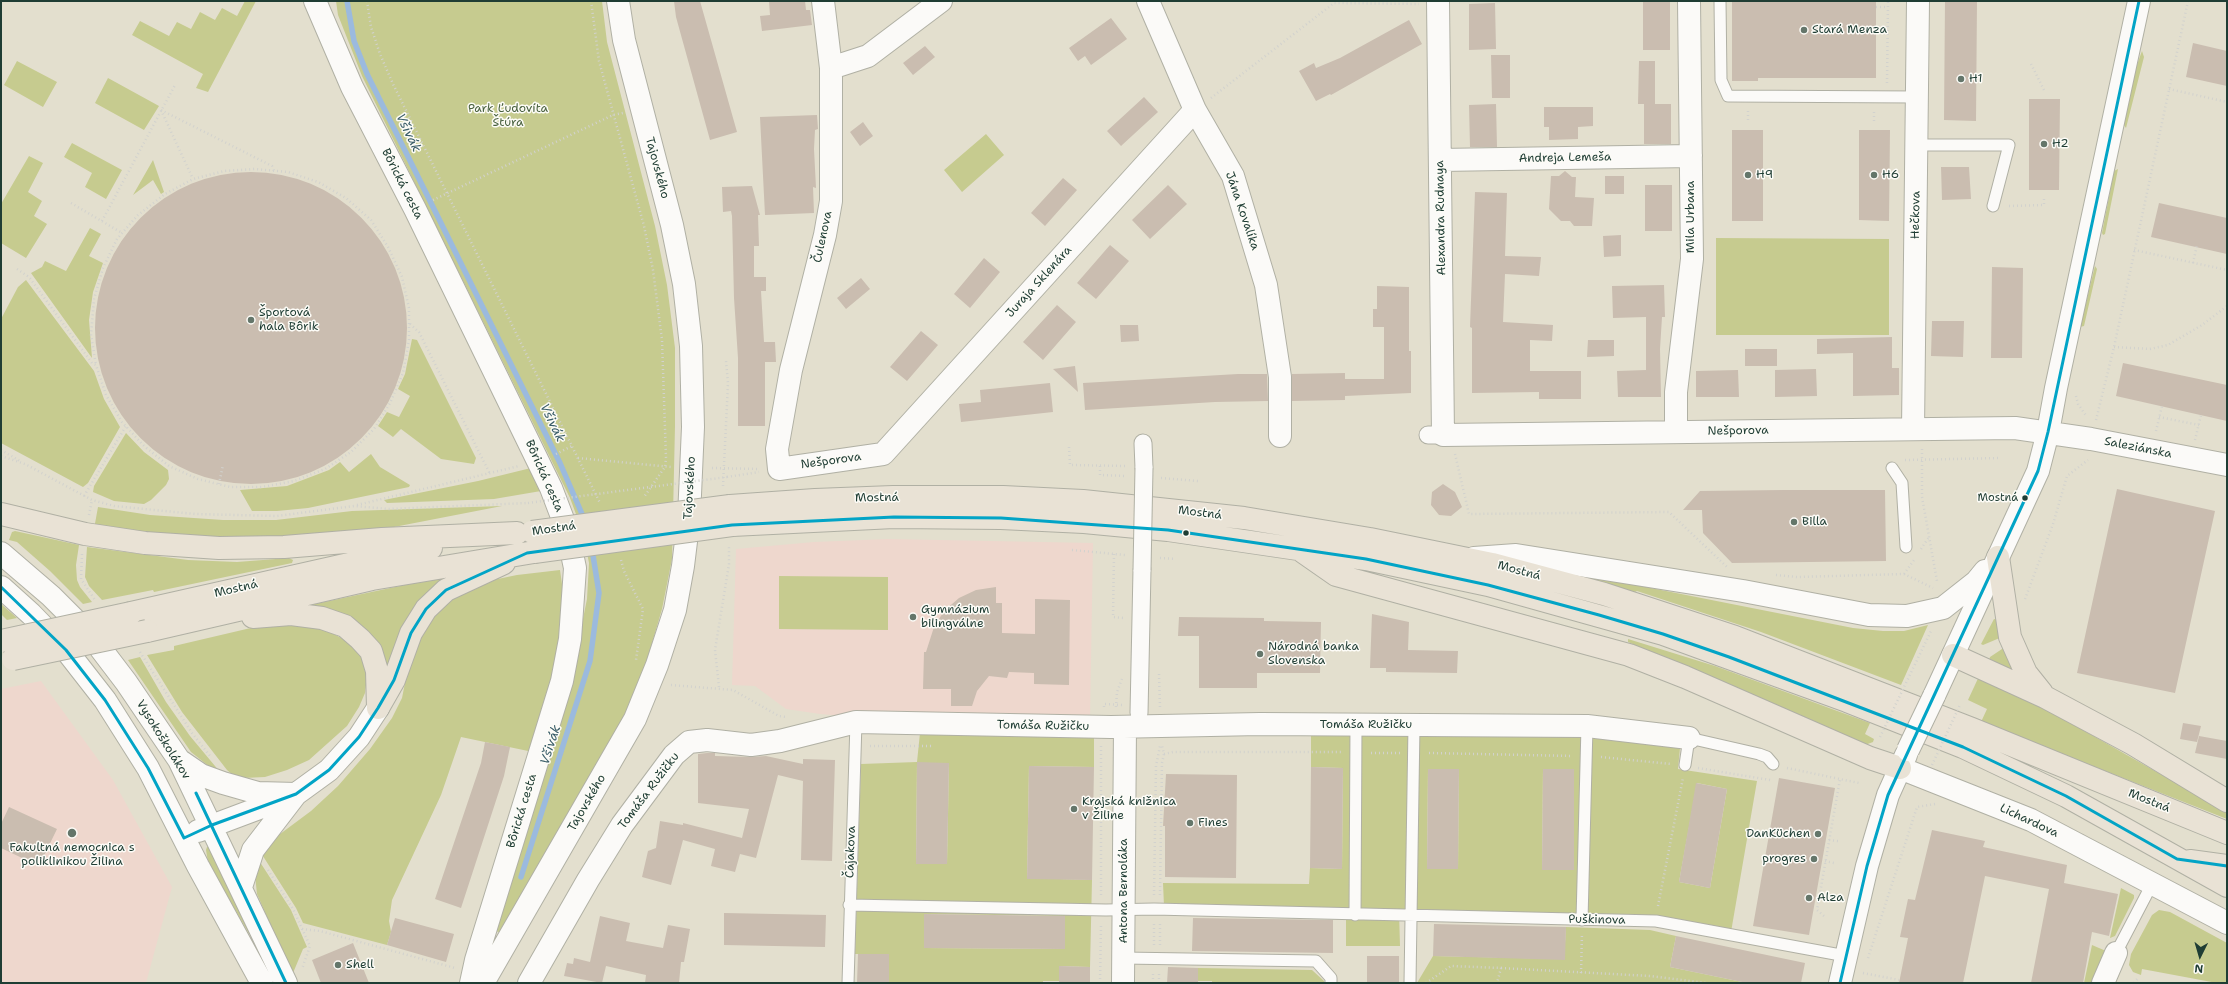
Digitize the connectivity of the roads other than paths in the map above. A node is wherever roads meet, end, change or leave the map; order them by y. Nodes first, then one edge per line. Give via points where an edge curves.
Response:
1 (315, 1) edge
2 (618, 1) edge
3 (823, 1) edge
4 (941, 1) edge
5 (1148, 1) edge
6 (1689, 1) edge
7 (1720, 1) edge
8 (1918, 1) edge
9 (2139, 1) edge
10 (1430, 2) edge
11 (831, 68) junction
12 (1917, 97) junction
13 (1195, 110) junction
14 (1916, 145) junction
15 (1691, 156) junction
16 (1440, 160) junction
17 (1993, 206) road end
18 (1913, 429) junction
19 (1676, 431) junction
20 (2048, 432) junction
21 (1435, 435) joint
22 (1280, 436) dead end
23 (1144, 443) dead end
24 (883, 454) joint
25 (1896, 464) road end
26 (2227, 465) edge
27 (779, 469) joint
28 (1, 514) edge
29 (728, 516) junction
30 (528, 542) junction
31 (1906, 547) dead end
32 (1298, 549) junction
33 (1, 553) edge
34 (1998, 557) junction
35 (1465, 558) junction
36 (1, 587) edge
37 (186, 622) junction
38 (1, 641) edge
39 (1953, 655) junction
40 (7, 660) edge
41 (2045, 697) junction
42 (378, 708) junction
43 (1132, 720) junction
44 (856, 722) junction
45 (1356, 725) junction
46 (1414, 725) junction
47 (1587, 726) junction
48 (1689, 738) junction
49 (1904, 759) junction
50 (179, 760) junction
51 (1773, 764) road end
52 (1685, 766) road end
53 (296, 794) junction
54 (2227, 801) edge
55 (212, 825) junction
56 (2227, 833) edge
57 (184, 838) junction
58 (2177, 859) junction
59 (2227, 866) edge
60 (2152, 884) junction
61 (2227, 886) edge
62 (241, 887) junction
63 (849, 905) junction
64 (1124, 909) junction
65 (1355, 915) junction
66 (1411, 916) junction
67 (1582, 920) junction
68 (2227, 923) edge
69 (2116, 953) joint
70 (1836, 954) junction
71 (1123, 958) junction
72 (464, 976) edge
73 (293, 979) edge
74 (262, 983) edge
75 (482, 983) edge
76 (529, 983) edge
77 (848, 983) edge
78 (1123, 983) edge
79 (1331, 983) edge
80 (1410, 983) edge
81 (1840, 983) edge
82 (2103, 983) edge

1 - 72 street, Bôrická cesta via 352,87 415,209 551,488 567,530 575,568 570,639 562,681 476,960
2 - 75 street, Tajovského via 624,40 672,224 684,284 691,346 692,468 683,566 674,610 652,679 635,720
3 - 11 street, Čulenova
4 - 11 street via 868,56
5 - 13 street, Jána Kovalíka
6 - 15 street, Mila Urbana
7 - 12 lane via 1721,80 1728,96
8 - 12 street, Hečkova
9 - 20 street
10 - 16 street, Alexandra Rudnaya
11 - 27 street, Čulenova via 831,201 791,370 777,448
12 - 14 street, Hečkova
13 - 22 street, Jána Kovalíka via 1233,176 1266,285 1280,377
13 - 24 street, Juraja Sklenára
14 - 17 lane via 2009,145
14 - 18 street, Hečkova
15 - 16 street, Andreja Lemeša
15 - 19 street, Mila Urbana via 1692,259 1676,392
16 - 21 street, Alexandra Rudnaya
18 - 19 street, Nešporova
18 - 20 street, Nešporova via 2011,428
19 - 21 street, Nešporova
20 - 26 street, Saleziánska
20 - 34 street via 2038,471
23 - 43 street, Antona Bernoláka, bridge via 1142,570
24 - 27 street, Nešporova
25 - 31 lane via 1902,483
28 - 30 main road via 85,534 145,543 219,548 284,547 382,539
29 - 30 main road, Mostná, bridge
29 - 32 main road, Mostná via 1001,518 1168,530
29 - 35 main road, Mostná via 815,500 1003,497 1083,501 1244,518
30 - 37 main road, Mostná
30 - 38 main road, Mostná, bridge via 367,560
30 - 42 main road via 446,590 426,609 411,633 394,680
32 - 49 main road via 1336,575 1630,655 1870,758
32 - 58 main road, Mostná via 1427,571 1488,585 1606,617 1714,652 1963,747 2066,796
33 - 50 street, Vysokoškolákov via 52,596 91,636
34 - 35 street via 1976,582 1943,608 1907,616 1869,615 1743,591 1516,555
34 - 39 street
34 - 41 main road via 2010,637 2026,673
35 - 56 main road, Mostná via 1604,594 1735,637 1980,732
36 - 57 street via 66,650 105,700 148,768
37 - 40 main road, Mostná, bridge via 141,638
37 - 42 main road via 291,614 322,618 345,626 371,651 377,671
39 - 41 main road
39 - 49 street, bridge
41 - 54 main road via 2133,744
42 - 53 street via 359,738 329,770
43 - 44 street, Tomáša Ružičku
43 - 45 street, Tomáša Ružičku via 1161,734
43 - 64 street, Antona Bernoláka
44 - 63 lane, Čajakova
44 - 76 street, Tomáša Ružičku via 780,742 751,745 707,740 689,742 674,755 622,825
45 - 46 street, Tomáša Ružičku
45 - 65 lane
46 - 47 street, Tomáša Ružičku
46 - 66 lane
47 - 48 street, Tomáša Ružičku
47 - 67 lane
48 - 51 lane via 1759,754 1767,757
48 - 52 lane
49 - 60 street, Lichardova via 2031,820
49 - 70 street via 1888,795
50 - 53 street via 201,775 223,783 258,793
50 - 55 street, Vysokoškolákov
53 - 55 street
53 - 62 street via 253,850
55 - 57 street
55 - 62 street, Vysokoškolákov
57 - 74 street
58 - 59 main road
58 - 61 main road, Mostná
60 - 68 street, Lichardova
60 - 69 lane
62 - 73 street, Vysokoškolákov
63 - 64 lane, Puškinova
63 - 77 lane, Čajakova
64 - 65 lane, Puškinova
64 - 71 street, Antona Bernoláka
65 - 66 lane, Puškinova
66 - 67 lane, Puškinova
66 - 80 lane
67 - 70 lane, Puškinova via 1656,921
69 - 82 street
70 - 81 street
71 - 78 street, Antona Bernoláka
71 - 79 lane via 1316,961 1331,978

